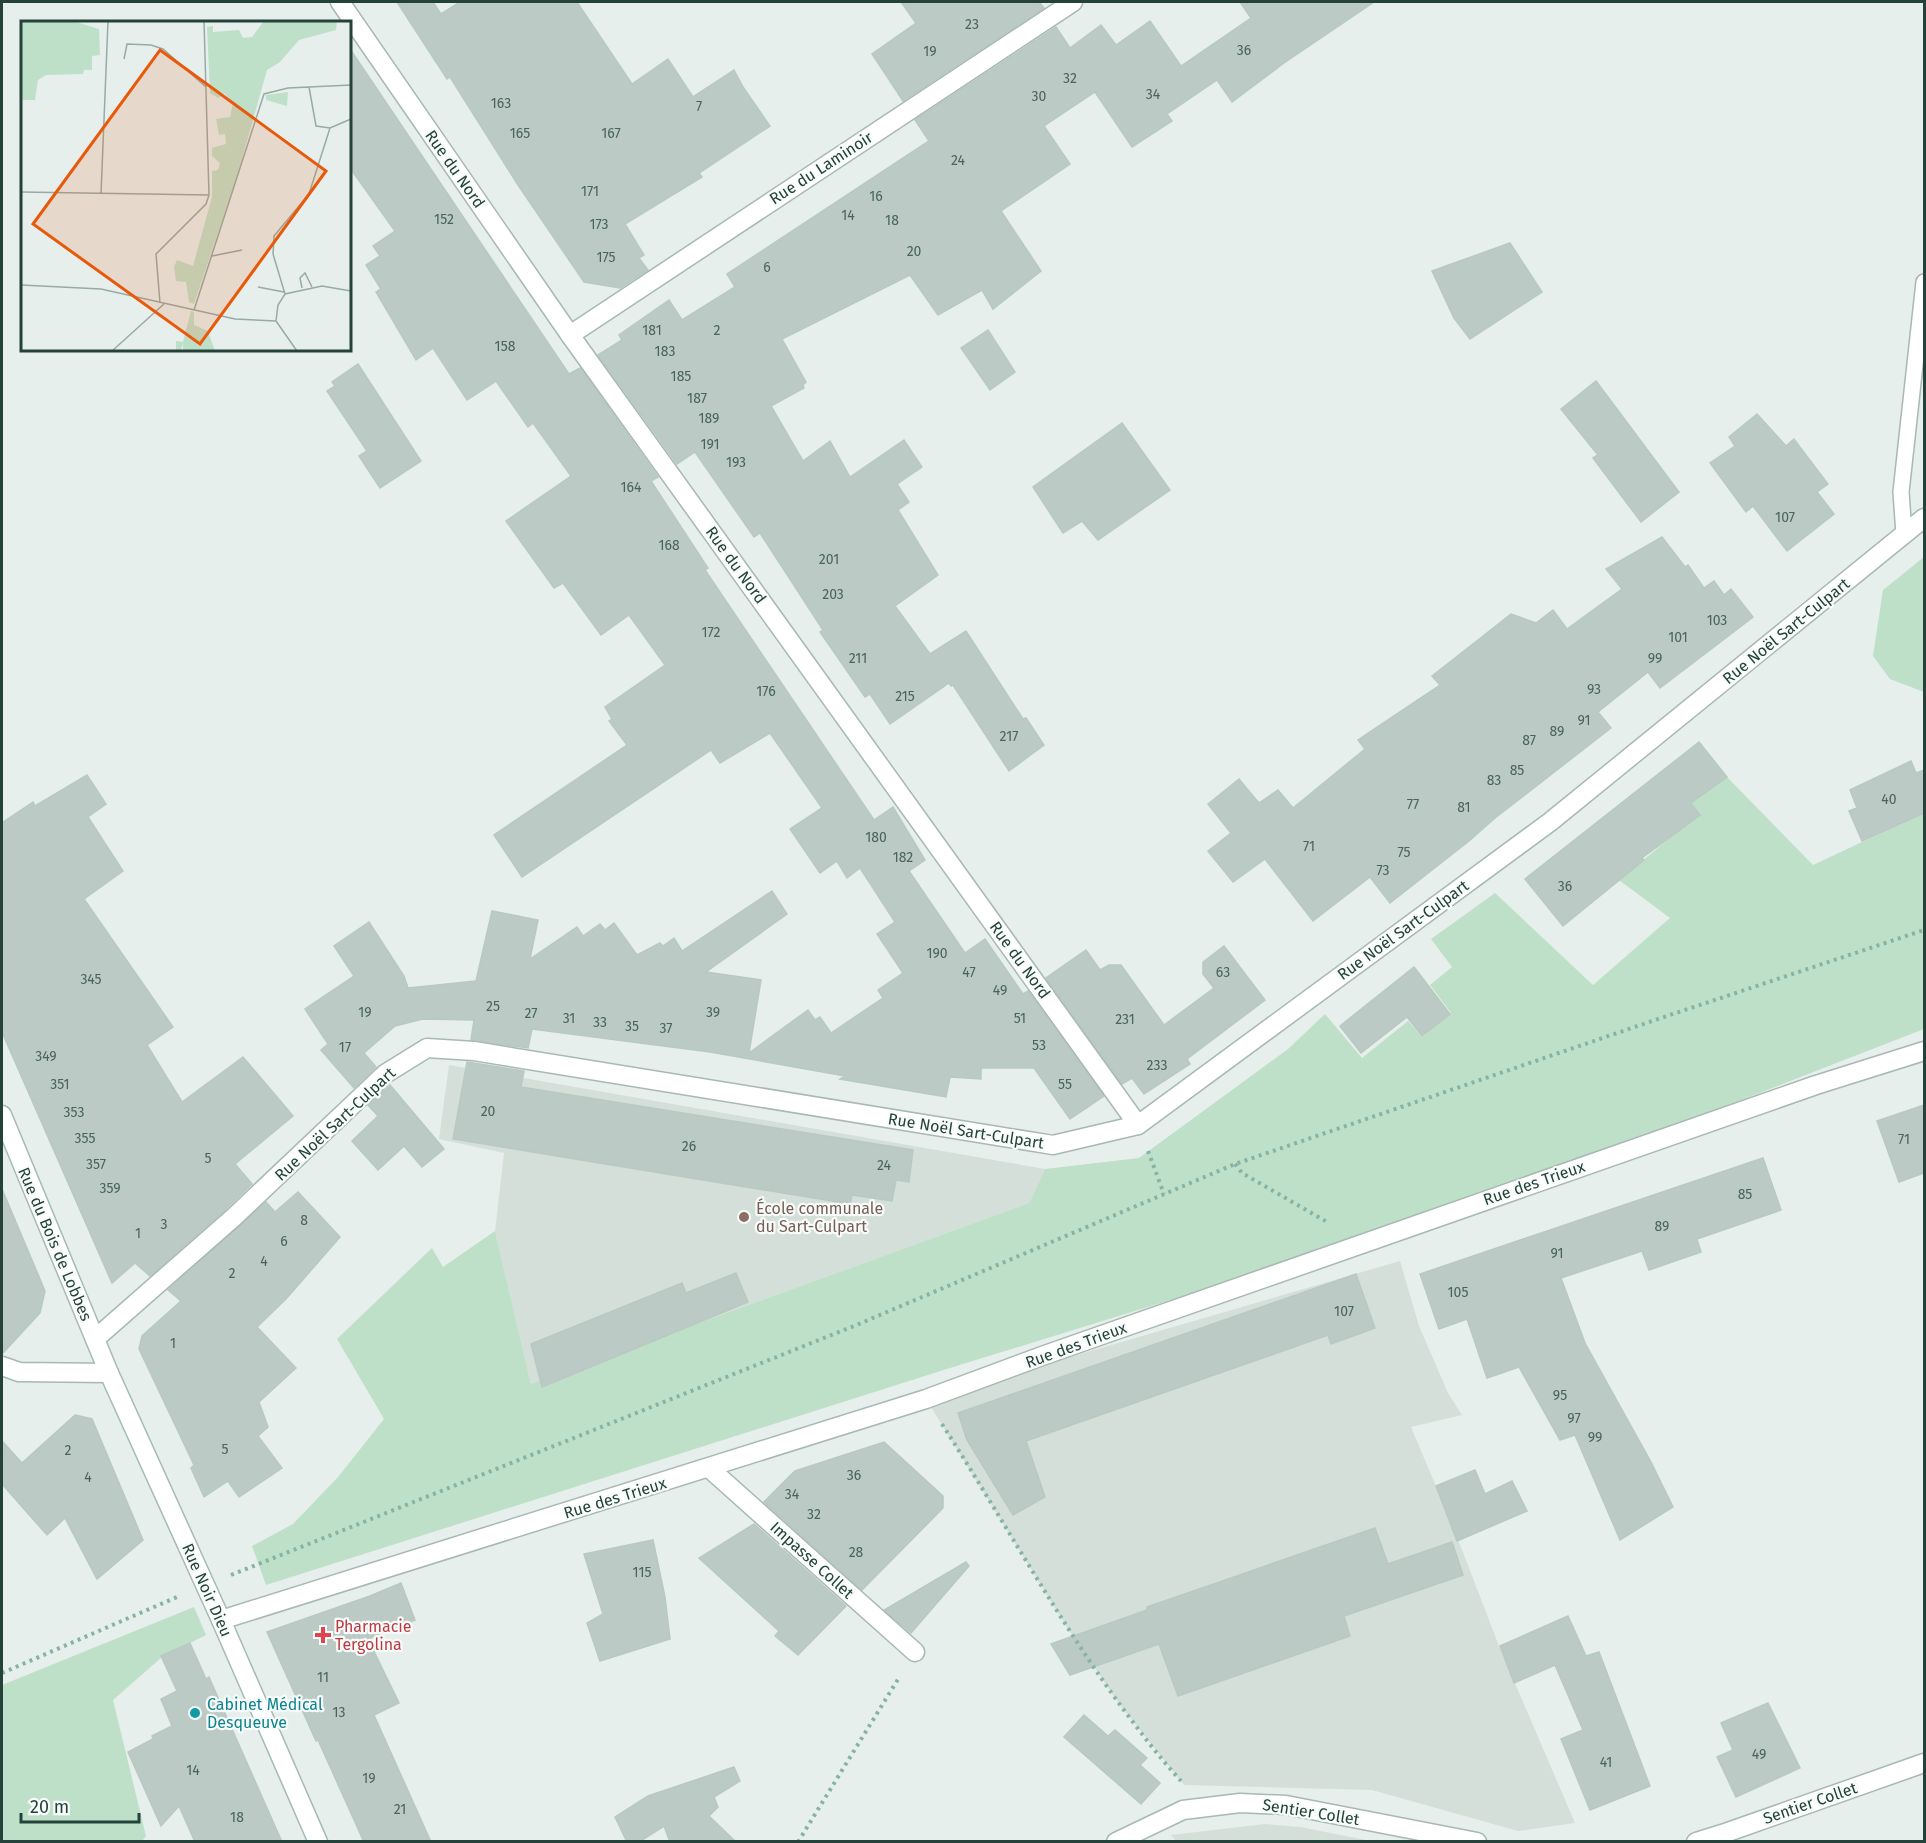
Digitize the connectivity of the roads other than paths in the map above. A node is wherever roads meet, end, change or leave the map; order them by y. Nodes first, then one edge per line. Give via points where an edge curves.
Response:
1 (340, 2) edge
2 (1073, 2) edge
3 (1924, 282) edge
4 (570, 334) junction
5 (1924, 518) edge
6 (1904, 534) junction
7 (1924, 1052) edge
8 (2, 1115) edge
9 (1138, 1125) junction
10 (95, 1339) junction
11 (2, 1366) edge
12 (109, 1373) junction
13 (709, 1468) junction
14 (221, 1620) junction
15 (915, 1652) road end
16 (1924, 1763) edge
17 (318, 1842) edge
18 (1116, 1842) edge
19 (1477, 1842) edge
20 (1696, 1842) edge

1 - 4 street, Rue du Nord
2 - 4 street, Rue du Laminoir
3 - 6 lane via 1901,492
4 - 9 street, Rue du Nord
5 - 6 street, Rue Noël Sart-Culpart
6 - 9 street, Rue Noël Sart-Culpart via 1550,822
7 - 13 street, Rue des Trieux via 1794,1092 926,1399
8 - 10 street, Rue du Bois de Lobbes
9 - 10 street, Rue Noël Sart-Culpart via 1053,1144 474,1051 427,1048 385,1074 234,1218
10 - 12 street, Rue Noir Dieu
11 - 12 street via 19,1372
12 - 14 street, Rue Noir Dieu
13 - 14 street, Rue des Trieux
13 - 15 street, Impasse Collet
14 - 17 street, Rue Noir Dieu
16 - 20 street, Sentier Collet
18 - 19 street, Sentier Collet via 1183,1810 1240,1803 1286,1805

